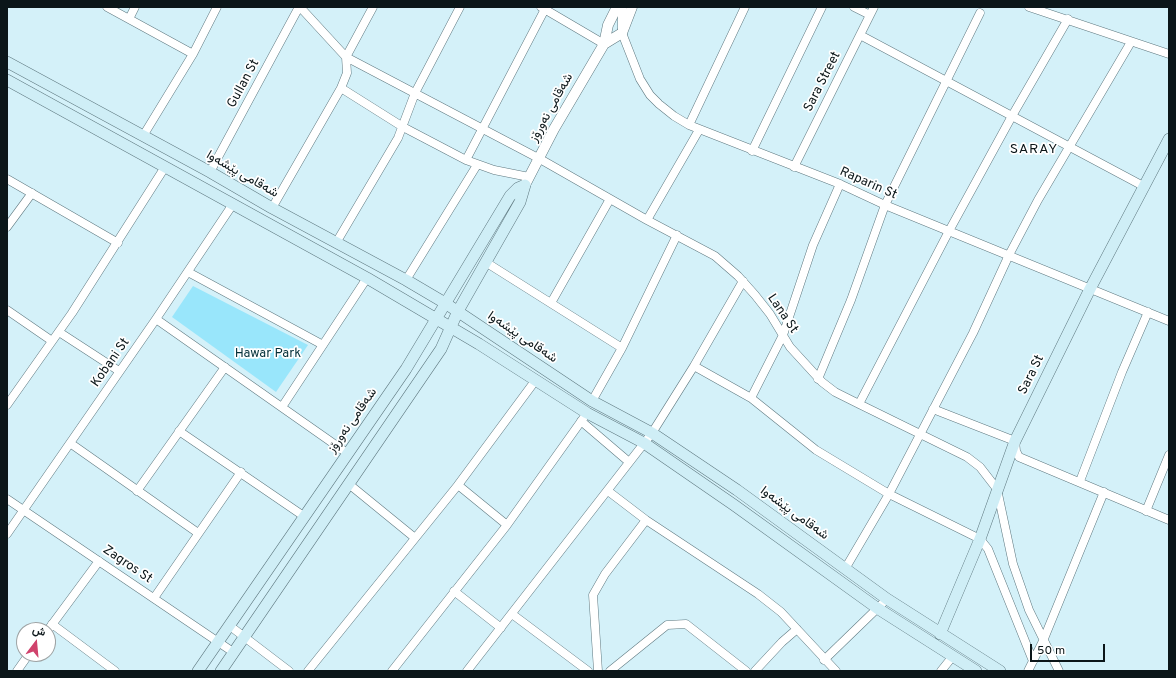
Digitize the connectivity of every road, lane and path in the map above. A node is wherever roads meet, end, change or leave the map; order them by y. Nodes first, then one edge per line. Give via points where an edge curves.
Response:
1 (107, 7) edge
2 (135, 7) edge
3 (218, 7) edge
4 (299, 7) edge
5 (373, 7) edge
6 (460, 7) edge
7 (616, 7) edge
8 (622, 7) edge
9 (632, 7) edge
10 (744, 7) edge
11 (822, 7) edge
12 (854, 7) edge
13 (1029, 7) edge
14 (543, 8) edge
15 (872, 11) edge
16 (980, 13) dead end
17 (129, 19) junction
18 (1068, 19) junction
19 (622, 33) junction
20 (860, 35) junction
21 (1131, 42) junction
22 (604, 44) junction
23 (193, 54) junction
24 (1169, 54) edge
25 (346, 58) junction
26 (7, 62) edge
27 (7, 80) edge
28 (946, 81) junction
29 (341, 88) junction
30 (414, 93) junction
31 (1012, 116) junction
32 (111, 118) junction
33 (689, 125) junction
34 (403, 127) junction
35 (482, 128) junction
36 (699, 130) junction
37 (103, 133) junction
38 (144, 136) junction
39 (1169, 139) edge
40 (1069, 146) junction
41 (752, 151) junction
42 (1165, 156) edge
43 (540, 159) junction
44 (466, 160) junction
45 (477, 165) junction
46 (165, 167) junction
47 (794, 167) junction
48 (210, 172) junction
49 (7, 179) edge
50 (527, 181) junction
51 (840, 184) junction
52 (1144, 187) junction
53 (32, 194) junction
54 (610, 199) junction
55 (233, 204) junction
56 (885, 205) junction
57 (272, 208) junction
58 (647, 220) junction
59 (7, 227) edge
60 (949, 231) junction
61 (677, 235) junction
62 (118, 243) junction
63 (336, 243) junction
64 (1009, 255) junction
65 (487, 262) junction
66 (188, 272) junction
67 (367, 278) junction
68 (406, 280) junction
69 (743, 281) junction
70 (1090, 289) junction
71 (445, 303) junction
72 (550, 303) junction
73 (7, 310) edge
74 (458, 311) junction
75 (1148, 312) junction
76 (156, 319) junction
77 (436, 320) junction
78 (1169, 321) edge
79 (451, 328) junction
80 (59, 332) junction
81 (783, 335) junction
82 (52, 341) junction
83 (323, 345) junction
84 (622, 348) junction
85 (694, 366) junction
86 (225, 367) junction
87 (119, 372) junction
88 (818, 379) junction
89 (535, 381) junction
90 (751, 398) junction
91 (592, 401) junction
92 (858, 404) junction
93 (7, 405) edge
94 (282, 407) junction
95 (933, 408) junction
96 (584, 417) junction
97 (179, 431) junction
98 (652, 432) junction
99 (920, 434) junction
100 (1015, 441) junction
101 (70, 443) junction
102 (644, 443) junction
103 (347, 452) junction
104 (1169, 455) edge
105 (629, 462) junction
106 (242, 472) junction
107 (1080, 481) junction
108 (350, 485) junction
109 (458, 485) junction
110 (998, 489) junction
111 (137, 490) junction
112 (608, 491) junction
113 (1104, 492) junction
114 (889, 494) junction
115 (7, 499) edge
116 (23, 510) junction
117 (1146, 511) junction
118 (305, 517) junction
119 (646, 520) junction
120 (1169, 520) edge
121 (507, 525) junction
122 (7, 534) edge
123 (198, 534) junction
124 (415, 538) junction
125 (980, 539) junction
126 (99, 561) junction
127 (845, 569) junction
128 (454, 592) junction
129 (154, 598) junction
130 (887, 599) junction
131 (877, 608) junction
132 (512, 614) junction
133 (54, 622) edge
134 (230, 626) junction
135 (501, 628) junction
136 (797, 629) junction
137 (56, 631) edge
138 (940, 634) junction
139 (244, 637) junction
140 (1043, 641) junction
141 (218, 642) junction
142 (233, 652) junction
143 (953, 656) junction
144 (824, 660) junction
145 (1033, 661) junction
146 (23, 662) edge
147 (472, 670) edge
148 (16, 671) edge
149 (115, 671) edge
150 (198, 671) edge
151 (221, 671) edge
152 (289, 671) edge
153 (308, 671) edge
154 (392, 671) edge
155 (588, 671) edge
156 (598, 671) edge
157 (610, 671) edge
158 (746, 671) edge
159 (755, 671) edge
160 (836, 671) edge
161 (942, 671) edge
162 (976, 671) edge
163 (1000, 671) edge
164 (1028, 671) edge
165 (1059, 671) edge

1 - 17 street
2 - 17 street
3 - 23 street
4 - 25 street
4 - 48 street, Gullan St
5 - 25 street
6 - 30 street
7 - 22 street, شەقامی نەورۆز via 608,25
8 - 19 street, Raparin St
9 - 19 street
10 - 33 street
11 - 41 street
12 - 15 street
13 - 18 street
14 - 22 street
14 - 35 street
15 - 20 street, Sara Street
16 - 28 street
17 - 23 street
18 - 21 street
18 - 31 street
19 - 22 street, شەقامی نەورۆز
19 - 33 street, Raparin St via 634,67 650,95 674,116
20 - 28 street
20 - 47 street, Sara Street
21 - 24 street
21 - 40 street
22 - 43 street, شەقامی نەورۆز via 554,129
23 - 38 street
25 - 29 street via 347,73
25 - 30 street, Lana St
26 - 32 main road, شەقامی پێشەوا
27 - 37 main road
28 - 31 street
28 - 56 street
29 - 34 street
29 - 57 street
30 - 34 street
30 - 35 street, Lana St
31 - 40 street
31 - 60 street
32 - 37 main road
32 - 38 main road, شەقامی پێشەوا
33 - 36 street, Raparin St
34 - 44 street
34 - 63 street
35 - 43 street, Lana St
35 - 44 street
36 - 41 street, Raparin St
36 - 58 street
37 - 46 main road
38 - 48 main road, شەقامی پێشەوا
39 - 42 main road, Sara St
40 - 52 street
40 - 64 street
41 - 47 street, Raparin St
42 - 52 main road, Sara St
43 - 50 street, شەقامی نەورۆز
43 - 54 street, Lana St
44 - 45 street
45 - 50 street
45 - 68 street
46 - 55 main road
46 - 62 street
47 - 51 street, Raparin St
48 - 57 main road, شەقامی پێشەوا
49 - 53 street
50 - 65 main road, شەقامی نەورۆز via 520,202
50 - 71 main road, شەقامی نەورۆز via 510,196
51 - 56 street, Raparin St
51 - 81 street via 813,245
52 - 70 main road, Sara St
53 - 59 street
53 - 62 street
54 - 58 street, Lana St
54 - 72 street
55 - 66 street, Kobani St
55 - 67 main road
56 - 60 street, Raparin St
56 - 88 street via 851,300
57 - 63 main road, شەقامی پێشەوا
58 - 61 street, Lana St
60 - 64 street, Raparin St
60 - 92 street
61 - 69 street, Lana St via 715,256
61 - 84 street
62 - 80 street
63 - 68 main road, شەقامی پێشەوا
64 - 70 street, Raparin St
64 - 95 street via 973,333
65 - 72 street
65 - 74 main road, شەقامی نەورۆز
66 - 76 street, Kobani St
66 - 83 street
67 - 77 main road
67 - 83 street
68 - 71 main road, شەقامی پێشەوا
69 - 81 street, Lana St via 770,314
69 - 85 street
70 - 75 street, Raparin St
70 - 100 main road, Sara St
71 - 74 main road, شەقامی پێشەوا
71 - 77 main road, شەقامی نەورۆز
72 - 84 street
73 - 82 street
74 - 79 main road, شەقامی نەورۆز
74 - 91 main road, شەقامی پێشەوا
75 - 78 street, Raparin St
75 - 107 street
76 - 86 street
76 - 87 street, Kobani St
77 - 79 main road
77 - 103 main road, شەقامی نەورۆز via 406,369
79 - 89 main road
79 - 108 main road, شەقامی نەورۆز via 428,368
80 - 82 street
80 - 87 street
81 - 88 street, Lana St
81 - 90 street
82 - 93 street
83 - 94 street
84 - 91 street
85 - 90 street
85 - 98 street
86 - 94 street
86 - 97 street
87 - 101 street, Kobani St
88 - 92 street, Lana St via 835,392
89 - 96 main road
89 - 109 street
90 - 114 street via 816,450
91 - 98 main road, شەقامی پێشەوا
92 - 99 street, Lana St
94 - 103 street
95 - 99 street
95 - 100 street
96 - 102 main road
96 - 105 street
96 - 121 street
97 - 106 street
97 - 111 street
98 - 102 street
98 - 127 main road, شەقامی پێشەوا
99 - 110 street, Lana St via 967,457 980,467
99 - 114 street
100 - 107 street via 1019,457
100 - 110 main road, Sara St
101 - 111 street
101 - 116 street, Kobani St
102 - 105 street
102 - 131 main road
103 - 118 main road, شەقامی نەورۆز
104 - 117 street
105 - 112 street
106 - 118 street
106 - 123 street
107 - 113 street
108 - 124 street
108 - 139 main road, شەقامی نەورۆز
109 - 121 street
109 - 124 street
110 - 125 main road, Sara St
110 - 140 street via 1013,564
111 - 123 street
112 - 119 street
112 - 132 street
113 - 117 street
113 - 140 street
114 - 125 street
114 - 127 street
115 - 116 street, Zagros St
116 - 122 street, Kobani St
116 - 126 street, Zagros St
117 - 120 street
118 - 134 main road, شەقامی نەورۆز
119 - 136 street via 758,594
119 - 156 street via 605,574 593,595
121 - 128 street
123 - 129 street
124 - 153 street
125 - 138 main road, Sara St
125 - 145 street via 988,549
126 - 129 street, Zagros St
126 - 133 street
127 - 130 main road, شەقامی پێشەوا
128 - 135 street
128 - 154 street
129 - 141 street, Zagros St
130 - 131 street
130 - 138 main road, شەقامی پێشەوا
131 - 143 main road
131 - 144 street
132 - 135 street
132 - 155 street
134 - 139 street
134 - 141 main road, شەقامی نەورۆز
135 - 147 street
136 - 144 street
136 - 159 street
137 - 149 street
138 - 163 main road, شەقامی پێشەوا
139 - 142 main road, شەقامی نەورۆز
139 - 152 street
140 - 145 street
140 - 165 street
141 - 142 street, Zagros St
141 - 150 main road, شەقامی نەورۆز
142 - 151 main road, شەقامی نەورۆز
143 - 161 street
143 - 162 main road
144 - 160 street
145 - 164 street
146 - 148 street
157 - 158 street via 667,625 686,624

